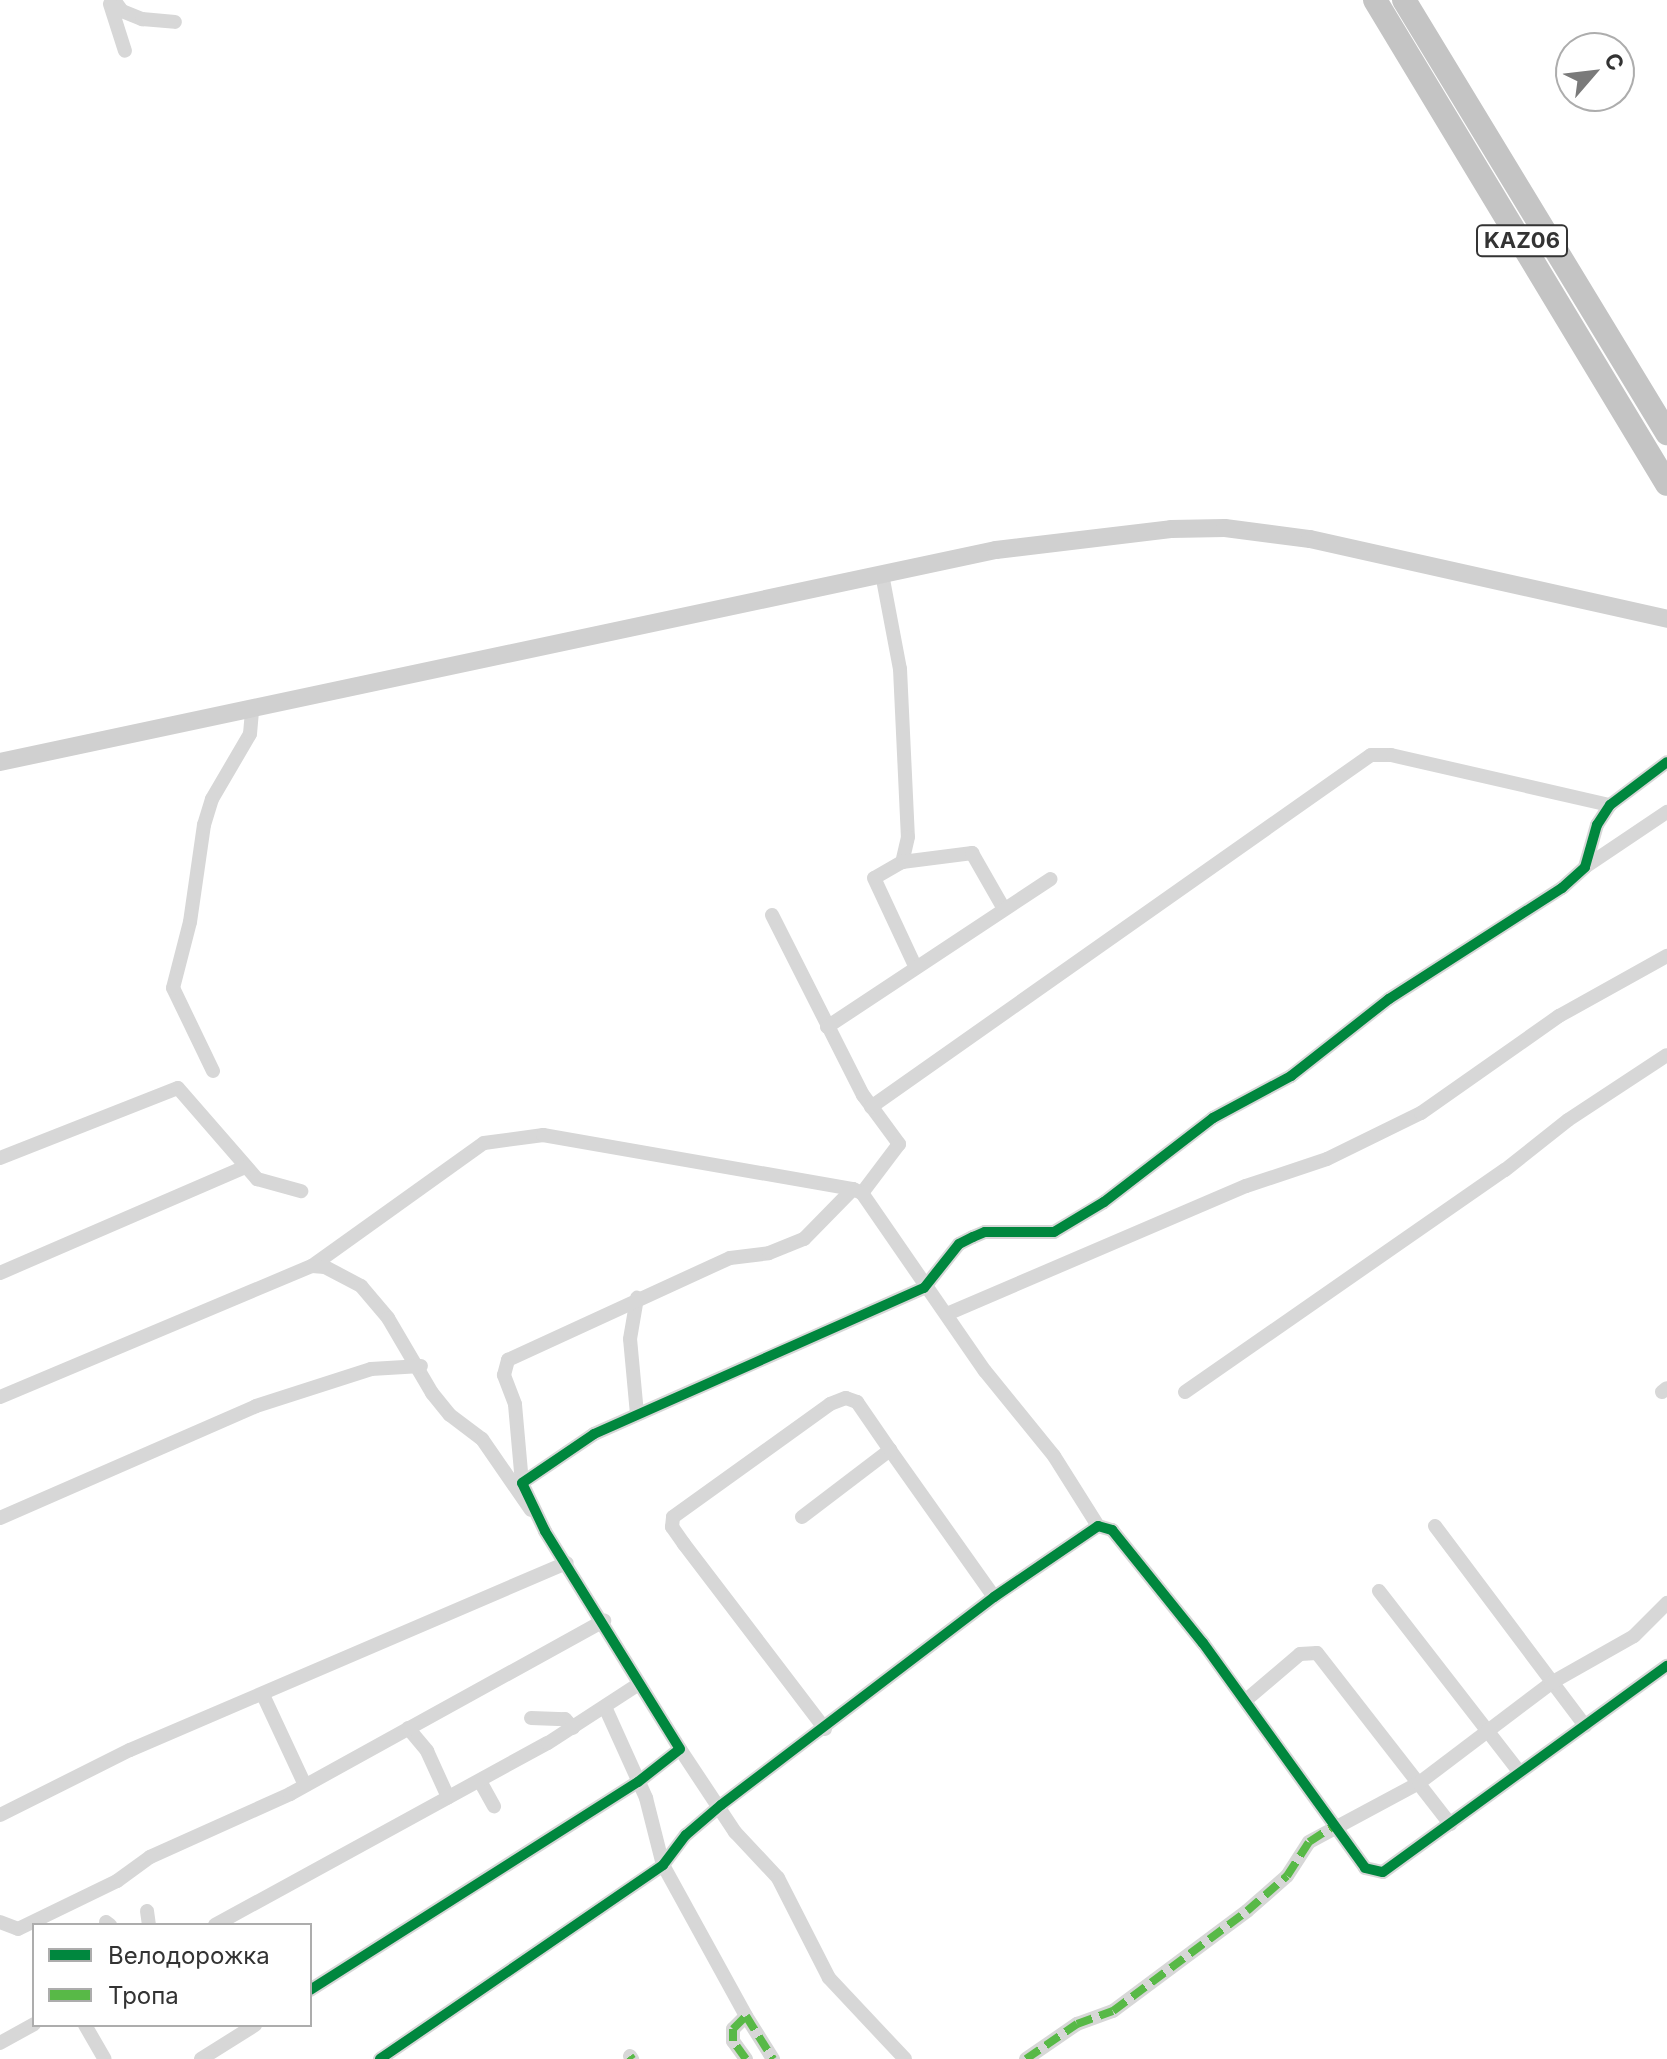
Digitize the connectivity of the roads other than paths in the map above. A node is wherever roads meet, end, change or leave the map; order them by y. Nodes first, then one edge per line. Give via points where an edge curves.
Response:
1 (111, 0) edge
2 (1375, 0) edge
3 (1404, 0) edge
4 (175, 22) dead end
5 (125, 51) dead end
6 (1667, 433) edge
7 (1667, 484) edge
8 (882, 574) junction
9 (1662, 616) edge
10 (252, 709) junction
11 (0, 762) edge
12 (1667, 762) edge
13 (1610, 805) junction
14 (1667, 812) edge
15 (902, 862) junction
16 (1585, 867) junction
17 (1051, 879) dead end
18 (1004, 909) junction
19 (772, 915) dead end
20 (1667, 956) edge
21 (915, 966) junction
22 (827, 1027) junction
23 (1667, 1055) edge
24 (213, 1071) dead end
25 (871, 1107) junction
26 (0, 1158) edge
27 (245, 1167) junction
28 (301, 1191) dead end
29 (858, 1191) junction
30 (312, 1266) junction
31 (0, 1273) edge
32 (924, 1288) junction
33 (637, 1298) junction
34 (947, 1314) junction
35 (421, 1366) junction
36 (1185, 1392) dead end
37 (0, 1397) edge
38 (637, 1414) junction
39 (890, 1450) junction
40 (522, 1483) junction
41 (802, 1517) dead end
42 (0, 1518) edge
43 (540, 1518) junction
44 (1098, 1526) junction
45 (1435, 1526) dead end
46 (567, 1563) junction
47 (1379, 1591) dead end
48 (994, 1597) junction
49 (1667, 1603) edge
50 (604, 1621) junction
51 (1667, 1666) edge
52 (1551, 1683) junction
53 (639, 1684) junction
54 (263, 1695) junction
55 (1246, 1700) junction
56 (605, 1707) junction
57 (531, 1718) dead end
58 (1585, 1726) junction
59 (408, 1728) junction
60 (573, 1728) junction
61 (825, 1729) junction
62 (1488, 1732) junction
63 (680, 1749) junction
64 (1520, 1773) junction
65 (480, 1781) junction
66 (638, 1782) junction
67 (1419, 1783) junction
68 (305, 1785) junction
69 (448, 1797) junction
70 (721, 1805) junction
71 (494, 1806) dead end
72 (0, 1815) edge
73 (1450, 1824) junction
74 (1335, 1825) junction
75 (663, 1865) junction
76 (0, 1922) edge
77 (219, 1923) edge
78 (312, 1989) edge
79 (746, 2016) junction
80 (32, 2025) edge
81 (86, 2027) edge
82 (252, 2027) edge
83 (0, 2043) edge
84 (105, 2059) edge
85 (201, 2059) edge
86 (380, 2059) edge
87 (746, 2059) edge
88 (773, 2059) edge
89 (905, 2059) edge
90 (1026, 2059) edge

1 - 4 street via 142,19
1 - 5 street
2 - 7 highway, KАZ06
3 - 6 highway, KАZ06
8 - 9 main road via 1085,536 1225,528 1401,556
8 - 10 main road
8 - 15 street via 900,669 908,837
10 - 11 main road
10 - 24 street via 250,734 212,799 204,825 190,922 173,988
12 - 13 street
13 - 16 street via 1597,825
13 - 25 street via 1391,755 1371,755
14 - 16 street
15 - 18 street via 972,853
15 - 21 street via 874,878 875,890
16 - 32 street via 1528,914 1389,999 1291,1076 1167,1150 1104,1202 1054,1232 985,1232 973,1237 959,1244
17 - 18 street
18 - 21 street
19 - 22 street
20 - 34 street via 1559,1016 1421,1113 1327,1159 1246,1186
21 - 22 street
22 - 25 street
23 - 36 street
25 - 29 street via 899,1144
26 - 27 street via 178,1088
27 - 28 street via 270,1185
27 - 31 street
29 - 30 street via 543,1135 484,1143
29 - 32 street
29 - 33 street via 804,1239 769,1253 730,1258
30 - 35 street via 361,1286
30 - 37 street
32 - 34 street
32 - 38 street
33 - 38 street via 630,1339
33 - 40 street via 508,1360 504,1375 515,1404
34 - 44 street via 1072,1481
35 - 42 street via 371,1369 256,1406
35 - 43 street via 450,1415 482,1439 516,1495
38 - 40 street via 594,1434
39 - 41 street
39 - 48 street
39 - 61 street via 857,1402 846,1398 830,1404 673,1517 672,1527 684,1544
40 - 43 street
43 - 46 street
44 - 48 street
44 - 55 street via 1112,1530
45 - 52 street
46 - 50 street
46 - 54 street
47 - 62 street
48 - 61 street
49 - 52 street via 1634,1636
50 - 53 street
50 - 59 street
51 - 58 street
52 - 58 street
52 - 62 street
53 - 56 street
53 - 63 street
54 - 68 street
54 - 72 street via 130,1750
55 - 67 street via 1300,1654 1317,1653
55 - 74 street
56 - 60 street
56 - 66 street
57 - 60 street via 565,1719
58 - 64 street
59 - 68 street
59 - 69 street via 427,1751
60 - 65 street
61 - 70 street
62 - 64 street
62 - 67 street
63 - 66 street
63 - 70 street
64 - 73 street
65 - 69 street
65 - 71 street
66 - 75 street
66 - 78 street
67 - 73 street
67 - 74 street
68 - 76 street via 150,1857 117,1881 18,1929
69 - 77 street
70 - 75 street via 686,1835
70 - 89 street via 735,1832 778,1878 829,1978
73 - 74 street via 1383,1872 1365,1868
74 - 90 street via 1309,1842 1287,1876 1247,1911 1113,2011 1077,2024
75 - 79 street
75 - 86 street
79 - 87 street via 733,2029 733,2041
79 - 88 street
80 - 83 street
81 - 84 street
82 - 85 street

